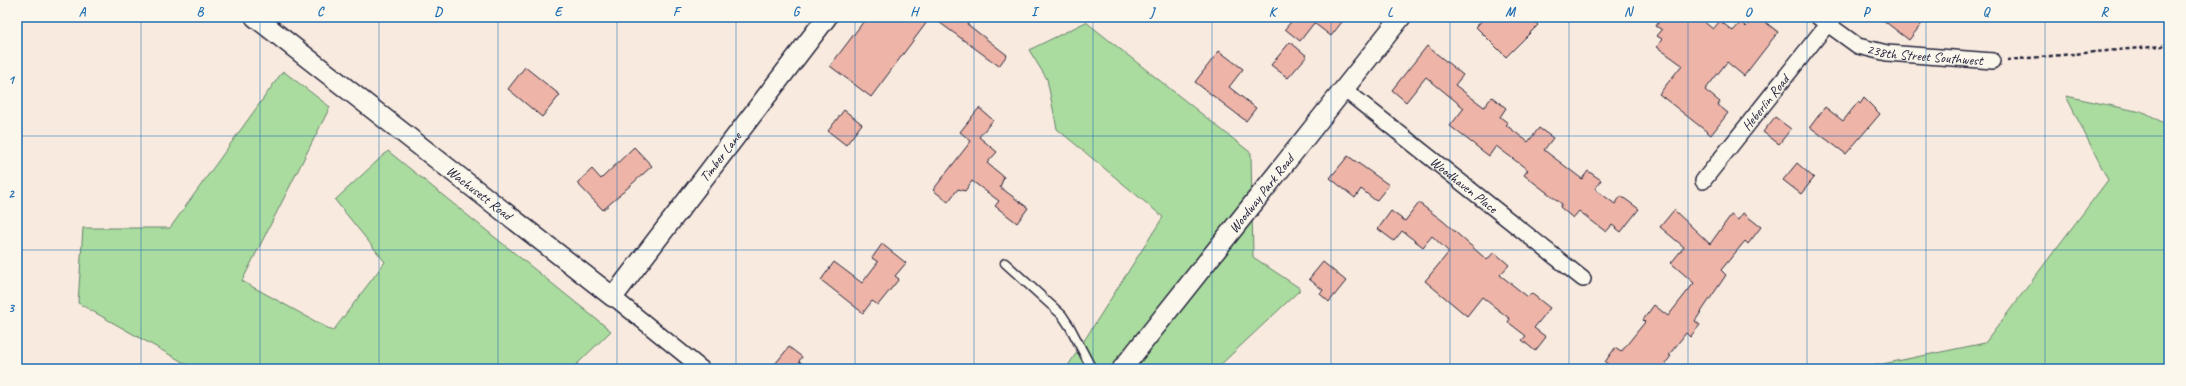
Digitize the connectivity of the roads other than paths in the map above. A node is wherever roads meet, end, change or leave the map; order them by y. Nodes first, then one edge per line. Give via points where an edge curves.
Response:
1 (255, 17) edge
2 (827, 17) edge
3 (1401, 17) edge
4 (1826, 19) edge
5 (1993, 62) road end
6 (1345, 90) junction
7 (1703, 181) dead end
8 (1005, 263) dead end
9 (1583, 279) dead end
10 (613, 297) junction
11 (702, 369) edge
12 (1092, 369) edge
13 (1122, 369) edge

1 - 10 street, Wachusett Road
2 - 10 street, Timber Lane
3 - 6 street, Woodway Park Road
4 - 5 street, 238th Street Southwest via 1858,46 1887,53
4 - 7 street, Heberlin Road
6 - 9 street, Woodhaven Place
6 - 13 street, Woodway Park Road
8 - 12 lane via 1062,315
10 - 11 street, Wachusett Road

